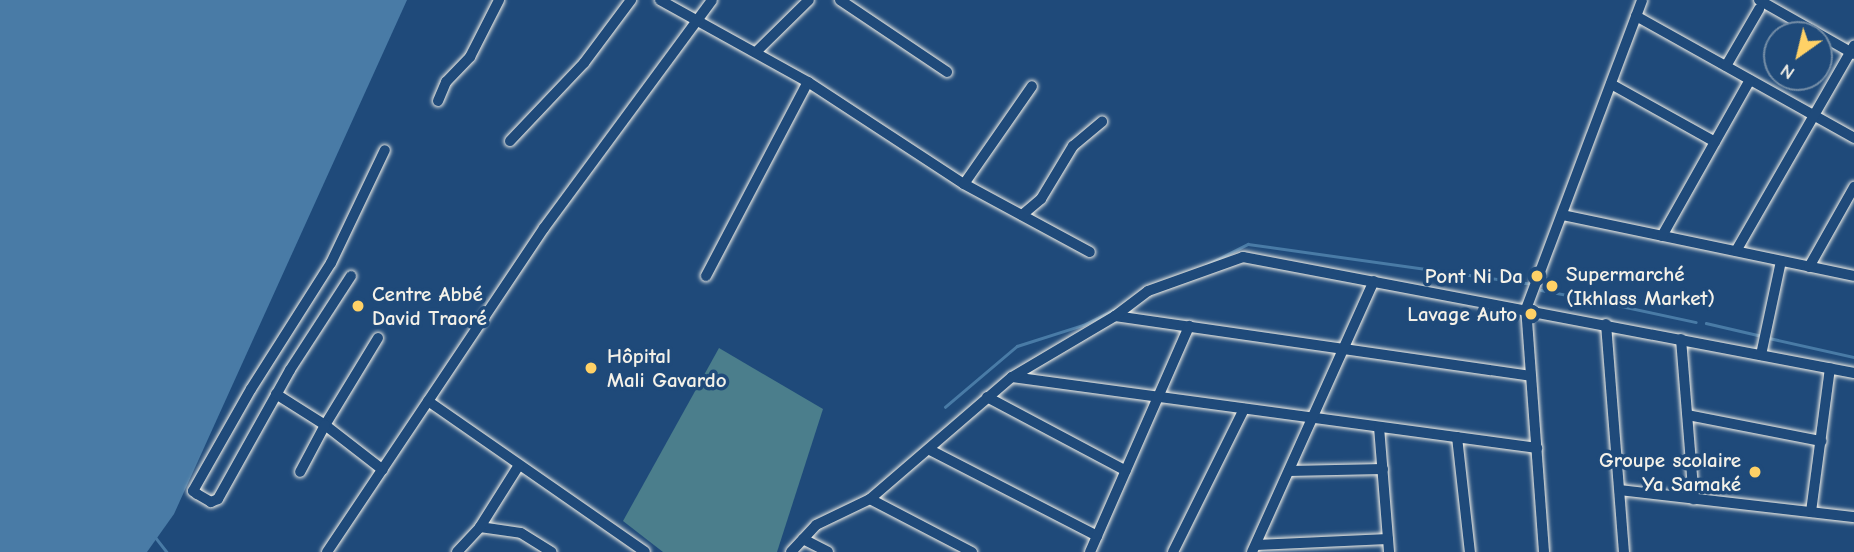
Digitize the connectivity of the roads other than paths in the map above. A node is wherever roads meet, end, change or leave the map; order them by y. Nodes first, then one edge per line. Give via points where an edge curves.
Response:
1 (499, 0) edge
2 (631, 0) edge
3 (660, 0) edge
4 (712, 0) edge
5 (808, 0) edge
6 (840, 0) edge
7 (1642, 0) edge
8 (1759, 5) edge
9 (1636, 16) junction
10 (694, 22) junction
11 (1853, 51) edge
12 (756, 52) junction
13 (1726, 66) junction
14 (947, 72) dead end
15 (1750, 80) junction
16 (808, 82) junction
17 (1611, 84) junction
18 (1032, 86) dead end
19 (438, 101) dead end
20 (1814, 116) junction
21 (1102, 122) dead end
22 (1854, 138) edge
23 (510, 141) dead end
24 (1715, 142) junction
25 (385, 150) dead end
26 (964, 184) junction
27 (1854, 187) edge
28 (1022, 215) junction
29 (1562, 215) junction
30 (1662, 236) junction
31 (1736, 251) junction
32 (1090, 252) dead end
33 (1781, 261) junction
34 (1809, 267) junction
35 (351, 276) dead end
36 (706, 276) dead end
37 (1854, 276) edge
38 (1374, 281) junction
39 (1526, 309) junction
40 (1115, 316) junction
41 (1606, 324) junction
42 (1189, 326) junction
43 (378, 338) dead end
44 (1681, 339) junction
45 (1344, 349) junction
46 (1761, 355) junction
47 (1830, 368) junction
48 (1854, 373) edge
49 (1531, 376) junction
50 (1012, 377) junction
51 (276, 394) junction
52 (1158, 396) junction
53 (987, 397) junction
54 (428, 401) junction
55 (1244, 408) junction
56 (1688, 415) junction
57 (1313, 418) junction
58 (325, 425) junction
59 (1379, 427) junction
60 (1457, 438) junction
61 (1821, 440) junction
62 (1537, 449) junction
63 (930, 450) junction
64 (519, 466) junction
65 (1383, 468) junction
66 (383, 470) junction
67 (1126, 471) junction
68 (1289, 471) junction
69 (300, 472) dead end
70 (1620, 490) junction
71 (870, 499) junction
72 (1694, 499) junction
73 (1811, 512) junction
74 (1854, 517) edge
75 (480, 527) junction
76 (1097, 536) junction
77 (803, 539) junction
78 (1388, 539) junction
79 (1254, 548) edge
80 (327, 552) edge
81 (457, 552) edge
82 (552, 552) edge
83 (645, 552) edge
84 (791, 552) edge
85 (828, 552) edge
86 (972, 552) edge
87 (1090, 552) edge
88 (1173, 552) edge
89 (1389, 552) edge
90 (1470, 552) edge
91 (1545, 552) edge
92 (1625, 552) edge

1 - 19 street via 470,57 446,82
2 - 23 street via 584,63
3 - 10 street
4 - 10 street
5 - 12 street
6 - 14 street
7 - 9 street
8 - 11 street
8 - 13 street
9 - 13 street
9 - 17 street
10 - 12 street
10 - 54 street via 544,228
11 - 20 street
12 - 16 street
13 - 15 street
15 - 20 street
15 - 24 street
16 - 26 street
16 - 36 street
17 - 24 street
17 - 29 street
18 - 26 street
20 - 22 street
20 - 31 street
21 - 28 street via 1073,146 1041,199
24 - 30 street
25 - 51 street via 331,263 193,491 211,502 218,499
26 - 28 street
27 - 34 street
28 - 32 street
29 - 30 street
29 - 39 street
30 - 31 street
31 - 33 street
33 - 34 street
33 - 46 street
34 - 37 street
35 - 51 street
38 - 39 street
38 - 40 street via 1243,257 1148,290
38 - 45 street
39 - 41 street
39 - 49 street
40 - 42 street
40 - 50 street
41 - 44 street
41 - 70 street
42 - 45 street
42 - 52 street
43 - 58 street
44 - 46 street
44 - 56 street
45 - 49 street
45 - 57 street
46 - 47 street
47 - 48 street
47 - 61 street
49 - 62 street
50 - 52 street
50 - 53 street
51 - 58 street
52 - 55 street
52 - 67 street
53 - 63 street
53 - 67 street
54 - 64 street
54 - 66 street
55 - 57 street
55 - 88 street
56 - 61 street
56 - 72 street
57 - 59 street
57 - 68 street
58 - 66 street
58 - 69 street
59 - 60 street
59 - 65 street
60 - 62 street
60 - 90 street
61 - 73 street
62 - 91 street
63 - 71 street
63 - 76 street
64 - 75 street
64 - 83 street
65 - 68 street
65 - 78 street
66 - 80 street
67 - 76 street
68 - 79 street
70 - 72 street
70 - 92 street
71 - 77 street via 816,525
71 - 86 street
72 - 73 street
73 - 74 street
75 - 81 street
75 - 82 street via 520,533
76 - 87 street
77 - 84 street
77 - 85 street
78 - 79 street
78 - 89 street

